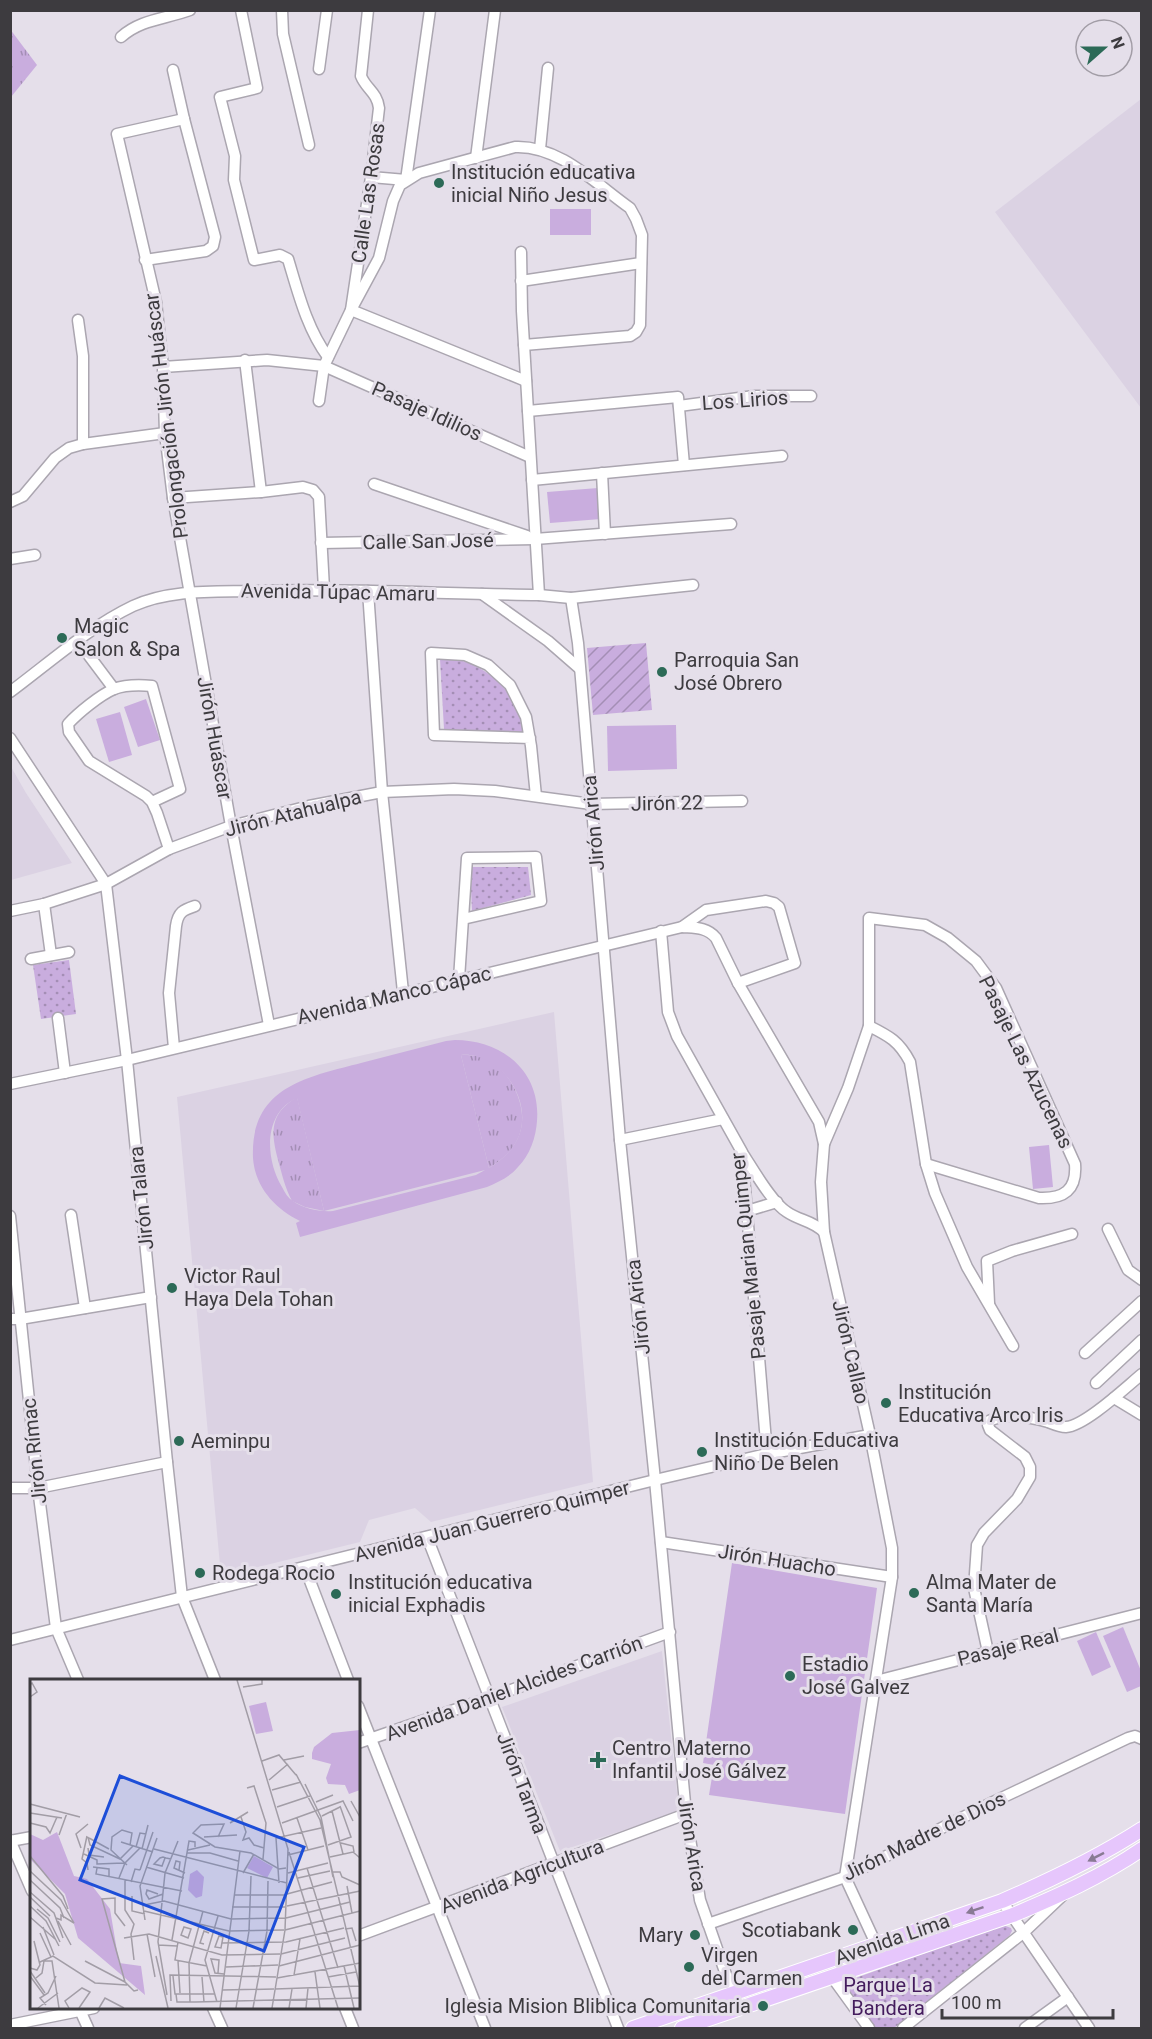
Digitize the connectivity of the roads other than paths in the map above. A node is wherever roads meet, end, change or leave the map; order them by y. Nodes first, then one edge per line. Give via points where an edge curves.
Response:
1 (190, 10) edge
2 (242, 10) edge
3 (282, 10) edge
4 (327, 10) edge
5 (368, 10) edge
6 (430, 10) edge
7 (495, 10) edge
8 (122, 37) dead end
9 (548, 68) dead end
10 (319, 69) dead end
11 (173, 70) dead end
12 (184, 119) junction
13 (309, 145) dead end
14 (540, 148) junction
15 (476, 158) junction
16 (371, 177) junction
17 (406, 180) junction
18 (520, 252) dead end
19 (145, 260) junction
20 (641, 263) junction
21 (521, 282) junction
22 (351, 310) junction
23 (78, 320) dead end
24 (524, 345) junction
25 (245, 360) junction
26 (326, 362) junction
27 (163, 367) junction
28 (526, 381) junction
29 (811, 396) dead end
30 (319, 401) dead end
31 (679, 406) junction
32 (528, 411) junction
33 (165, 434) junction
34 (83, 444) junction
35 (782, 456) dead end
36 (530, 457) junction
37 (684, 465) junction
38 (603, 473) junction
39 (532, 480) junction
40 (374, 484) dead end
41 (261, 492) junction
42 (173, 498) junction
43 (10, 502) edge
44 (731, 524) dead end
45 (605, 534) junction
46 (535, 540) junction
47 (321, 543) junction
48 (35, 555) dead end
49 (10, 559) edge
50 (693, 585) dead end
51 (324, 589) junction
52 (368, 591) junction
53 (189, 592) junction
54 (481, 594) junction
55 (539, 595) junction
56 (571, 598) junction
57 (78, 641) junction
58 (579, 669) junction
59 (114, 689) junction
60 (10, 692) edge
61 (10, 738) edge
62 (530, 738) junction
63 (382, 792) junction
64 (536, 796) junction
65 (742, 801) dead end
66 (152, 802) junction
67 (591, 804) junction
68 (231, 826) junction
69 (169, 849) junction
70 (106, 884) junction
71 (44, 904) junction
72 (195, 906) dead end
73 (10, 911) edge
74 (463, 919) junction
75 (682, 927) junction
76 (661, 931) junction
77 (603, 945) junction
78 (69, 952) dead end
79 (51, 955) junction
80 (32, 959) dead end
81 (459, 979) junction
82 (738, 983) junction
83 (403, 992) junction
84 (58, 1018) dead end
85 (269, 1025) junction
86 (869, 1026) junction
87 (174, 1048) junction
88 (127, 1060) junction
89 (65, 1073) junction
90 (10, 1084) edge
91 (723, 1119) junction
92 (620, 1140) junction
93 (824, 1144) junction
94 (741, 1152) junction
95 (926, 1164) junction
96 (777, 1202) junction
97 (747, 1211) junction
98 (71, 1215) dead end
99 (10, 1216) edge
100 (1108, 1229) dead end
101 (825, 1232) junction
102 (1072, 1234) dead end
103 (1142, 1280) edge
104 (151, 1297) junction
105 (1142, 1301) edge
106 (989, 1305) junction
107 (85, 1308) junction
108 (15, 1319) edge
109 (1142, 1340) edge
110 (1013, 1346) dead end
111 (1085, 1353) dead end
112 (1142, 1374) edge
113 (1096, 1383) dead end
114 (1114, 1398) junction
115 (1142, 1415) edge
116 (870, 1435) junction
117 (768, 1454) junction
118 (167, 1461) junction
119 (655, 1480) junction
120 (10, 1488) edge
121 (38, 1488) junction
122 (428, 1537) junction
123 (661, 1542) junction
124 (305, 1568) junction
125 (892, 1577) junction
126 (182, 1597) junction
127 (1142, 1613) edge
128 (56, 1628) junction
129 (670, 1632) junction
130 (10, 1640) edge
131 (988, 1652) junction
132 (78, 1679) edge
133 (215, 1679) edge
134 (348, 1679) edge
135 (876, 1681) junction
136 (489, 1698) junction
137 (360, 1711) edge
138 (1138, 1738) edge
139 (371, 1739) junction
140 (360, 1742) edge
141 (686, 1815) junction
142 (1142, 1829) edge
143 (30, 1836) edge
144 (11, 1841) edge
145 (1142, 1849) edge
146 (553, 1864) junction
147 (845, 1877) junction
148 (30, 1886) edge
149 (1065, 1893) junction
150 (1002, 1901) junction
151 (438, 1908) junction
152 (1013, 1916) junction
153 (708, 1924) junction
154 (1023, 1933) junction
155 (360, 1935) edge
156 (876, 1944) junction
157 (832, 1977) junction
158 (733, 1995) junction
159 (1068, 1997) junction
160 (80, 2009) edge
161 (214, 2009) edge
162 (346, 2009) edge
163 (738, 2009) junction
164 (10, 2025) edge
165 (88, 2028) edge
166 (222, 2028) edge
167 (353, 2028) edge
168 (485, 2028) edge
169 (618, 2028) edge
170 (633, 2028) edge
171 (682, 2028) edge
172 (868, 2028) edge
173 (903, 2028) edge
174 (1025, 2028) edge
175 (1089, 2028) edge

1 - 8 street via 144,22
2 - 26 street via 257,88 220,97 235,156 234,180 254,260 280,255 288,259 298,296
3 - 13 street via 283,34
4 - 10 street
5 - 16 street, Calle Las Rosas via 361,76 377,98 379,108
6 - 17 street
7 - 15 street
9 - 14 street
11 - 12 street
12 - 19 street, Prolongación Jirón Huáscar via 117,134
12 - 19 street via 215,237 213,246 206,251
14 - 15 street via 515,147
14 - 20 street via 566,161 630,208 642,235
15 - 17 street
16 - 17 street
16 - 22 street, Calle Las Rosas
17 - 22 street via 396,193 379,258
18 - 21 street
19 - 27 street, Prolongación Jirón Huáscar via 156,302
20 - 21 street
20 - 24 street via 640,325 636,332 630,336
21 - 24 street
22 - 26 street
22 - 28 street
23 - 34 street via 83,356
24 - 28 street
25 - 26 street, Pasaje Idilios
25 - 27 street, Pasaje Idilios
25 - 41 street
26 - 30 street
26 - 36 street, Pasaje Idilios
27 - 33 street, Prolongación Jirón Huáscar
28 - 32 street
29 - 31 street, Los Lirios via 754,396
31 - 32 street via 678,397
31 - 37 street
32 - 36 street
33 - 34 street
33 - 42 street, Prolongación Jirón Huáscar
34 - 43 street via 69,448 55,459 23,496
35 - 37 street
36 - 39 street
37 - 38 street
38 - 39 street
38 - 45 street
39 - 46 street
40 - 46 street
41 - 42 street
41 - 47 street via 303,487 313,490 319,497
42 - 53 street, Prolongación Jirón Huáscar
44 - 45 street, Calle San José
45 - 46 street, Calle San José
46 - 47 street, Calle San José
46 - 55 street
47 - 51 street
48 - 49 street
50 - 56 street, Avenida Túpac Amaru
51 - 52 street, Avenida Túpac Amaru
51 - 53 street, Avenida Túpac Amaru
52 - 54 street, Avenida Túpac Amaru
52 - 63 street
53 - 57 street, Avenida Túpac Amaru via 134,606
53 - 68 street, Jirón Huáscar
54 - 55 street, Avenida Túpac Amaru
54 - 58 street via 548,641
55 - 56 street, Avenida Túpac Amaru
56 - 58 street, Jirón Arica
57 - 59 street
57 - 60 street, Avenida Túpac Amaru
58 - 67 street, Jirón Arica
59 - 66 street via 152,686 180,789
59 - 66 street via 75,716 68,724 69,732 89,761
61 - 70 street, Jirón Talara
62 - 62 street via 526,717 510,685 488,665 465,655 430,653 434,735
62 - 64 street
63 - 64 street, Jirón Atahualpa via 454,789
63 - 68 street, Jirón Atahualpa
63 - 83 street
64 - 67 street, Jirón Atahualpa
65 - 67 street, Jirón 22
66 - 69 street
67 - 77 street, Jirón Arica
68 - 69 street, Jirón Atahualpa
68 - 85 street, Jirón Huáscar
69 - 70 street, Jirón Atahualpa
70 - 71 street, Jirón Atahualpa
70 - 88 street, Jirón Talara
71 - 73 street, Jirón Atahualpa
71 - 79 street
72 - 87 street via 182,910 177,917 169,993
74 - 74 street via 467,858 536,857 541,901
74 - 81 street
75 - 76 street, Avenida Manco Cápac
75 - 82 street via 701,928 717,938
75 - 82 street, Avenida Manco Cápac via 706,910 774,903 795,963
76 - 77 street, Avenida Manco Cápac
76 - 91 street, Pasaje Marian Quimper via 668,1012
77 - 81 street, Avenida Manco Cápac
77 - 92 street, Jirón Arica
78 - 79 street
79 - 80 street
81 - 83 street, Avenida Manco Cápac
82 - 93 street via 819,1122
83 - 85 street, Avenida Manco Cápac
84 - 89 street
85 - 87 street, Avenida Manco Cápac
86 - 93 street
86 - 95 street via 891,1037 910,1062
86 - 95 street, Pasaje Las Azucenas via 868,918 925,925 948,938 976,961 996,988 1075,1164 1076,1175 1074,1184 1065,1192 1039,1198
87 - 88 street, Avenida Manco Cápac
88 - 89 street, Avenida Manco Cápac
88 - 104 street, Jirón Talara
89 - 90 street, Avenida Manco Cápac
91 - 92 street
91 - 94 street, Pasaje Marian Quimper
92 - 119 street, Jirón Arica
93 - 101 street, Jirón Callao via 821,1182
94 - 96 street
94 - 97 street, Pasaje Marian Quimper
95 - 106 street via 967,1267
96 - 97 street
96 - 101 street via 786,1212 816,1224
97 - 117 street, Pasaje Marian Quimper
98 - 107 street
99 - 108 street, Jirón Rímac
100 - 103 street via 1128,1270
101 - 116 street, Jirón Callao
102 - 106 street via 987,1261
104 - 107 street
104 - 118 street, Jirón Talara
105 - 111 street
106 - 110 street
107 - 108 street
108 - 121 street, Jirón Rímac
109 - 113 street
112 - 114 street
114 - 115 street
114 - 131 street via 1074,1425 1027,1417 988,1421 990,1431 1025,1457 1030,1467 1030,1477 1017,1498 977,1545 974,1588
116 - 117 street, Avenida Juan Guerrero Quimper
116 - 125 street, Jirón Callao via 892,1548
117 - 119 street, Avenida Juan Guerrero Quimper
118 - 121 street
118 - 126 street, Jirón Talara
119 - 122 street, Avenida Juan Guerrero Quimper
119 - 123 street, Jirón Arica
120 - 121 street
121 - 128 street, Jirón Rímac
122 - 124 street, Avenida Juan Guerrero Quimper
122 - 136 street, Jirón Tarma
123 - 125 street, Jirón Huacho
123 - 129 street, Jirón Arica
124 - 126 street, Avenida Juan Guerrero Quimper
124 - 134 street
125 - 135 street, Jirón Callao
126 - 128 street, Avenida Juan Guerrero Quimper
126 - 133 street, Jirón Talara
127 - 131 street, Pasaje Real
128 - 130 street, Avenida Juan Guerrero Quimper
128 - 132 street, Jirón Rímac
129 - 136 street, Avenida Daniel Alcides Carrión
129 - 141 street, Jirón Arica
131 - 135 street, Pasaje Real
135 - 147 street, Jirón Callao
136 - 139 street, Avenida Daniel Alcides Carrión
136 - 146 street, Jirón Tarma
137 - 139 street
138 - 147 street, Jirón Madre de Dios via 993,1802
139 - 140 street, Avenida Daniel Alcides Carrión
139 - 151 street
141 - 146 street, Avenida Agricultura
141 - 153 street, Jirón Arica via 694,1873
142 -> 150 main road, Avenida Lima via 1109,1851
143 - 144 street
144 - 148 street
145 - 149 main road, Avenida Lima
146 - 151 street, Avenida Agricultura
146 - 169 street, Jirón Tarma
147 - 153 street, Jirón Madre de Dios
147 - 156 street
149 - 152 main road, Avenida Lima
149 - 154 street
150 - 152 street
150 -> 156 main road, Avenida Lima
151 - 155 street, Avenida Agricultura
151 - 168 street
152 - 154 street
152 - 157 main road, Avenida Lima
153 - 158 street, Jirón Arica
154 - 159 street
154 - 173 street
156 - 158 main road, Avenida Lima
157 - 163 main road, Avenida Lima
157 - 172 street
158 - 163 street, Jirón Arica
158 - 170 main road, Avenida Lima
159 - 174 street
159 - 175 street
160 - 164 street
160 - 165 street
161 - 166 street
162 - 167 street
163 - 171 main road, Avenida Lima

